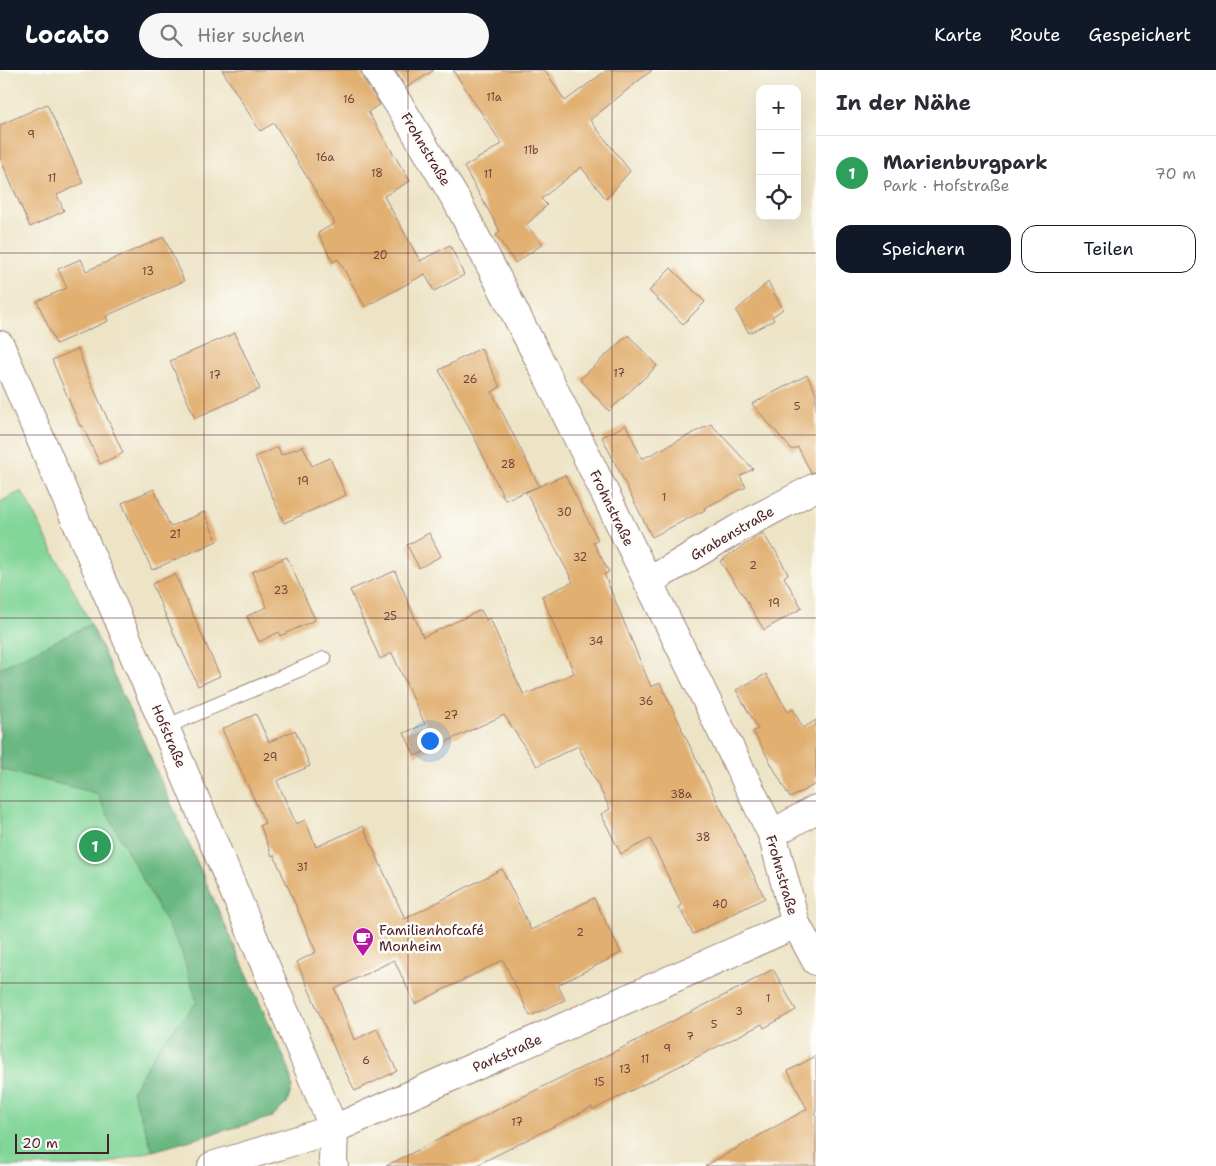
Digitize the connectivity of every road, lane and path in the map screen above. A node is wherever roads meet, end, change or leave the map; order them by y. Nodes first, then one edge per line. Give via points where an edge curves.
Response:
1 (376, 70) edge
2 (0, 345) edge
3 (816, 487) edge
4 (648, 582) junction
5 (324, 659) dead end
6 (165, 727) junction
7 (816, 809) edge
8 (772, 834) junction
9 (796, 924) junction
10 (816, 961) edge
11 (334, 1129) junction
12 (212, 1166) edge
13 (334, 1166) edge

1 - 4 street, Frohnstraße via 458,203
2 - 6 street, Hofstraße
3 - 4 street, Grabenstraße
4 - 8 street, Frohnstraße
5 - 6 lane
6 - 11 street, Hofstraße
7 - 8 street
8 - 9 street, Frohnstraße
9 - 10 street, Frohnstraße
9 - 11 street, Parkstraße
11 - 12 street, Parkstraße
11 - 13 street

